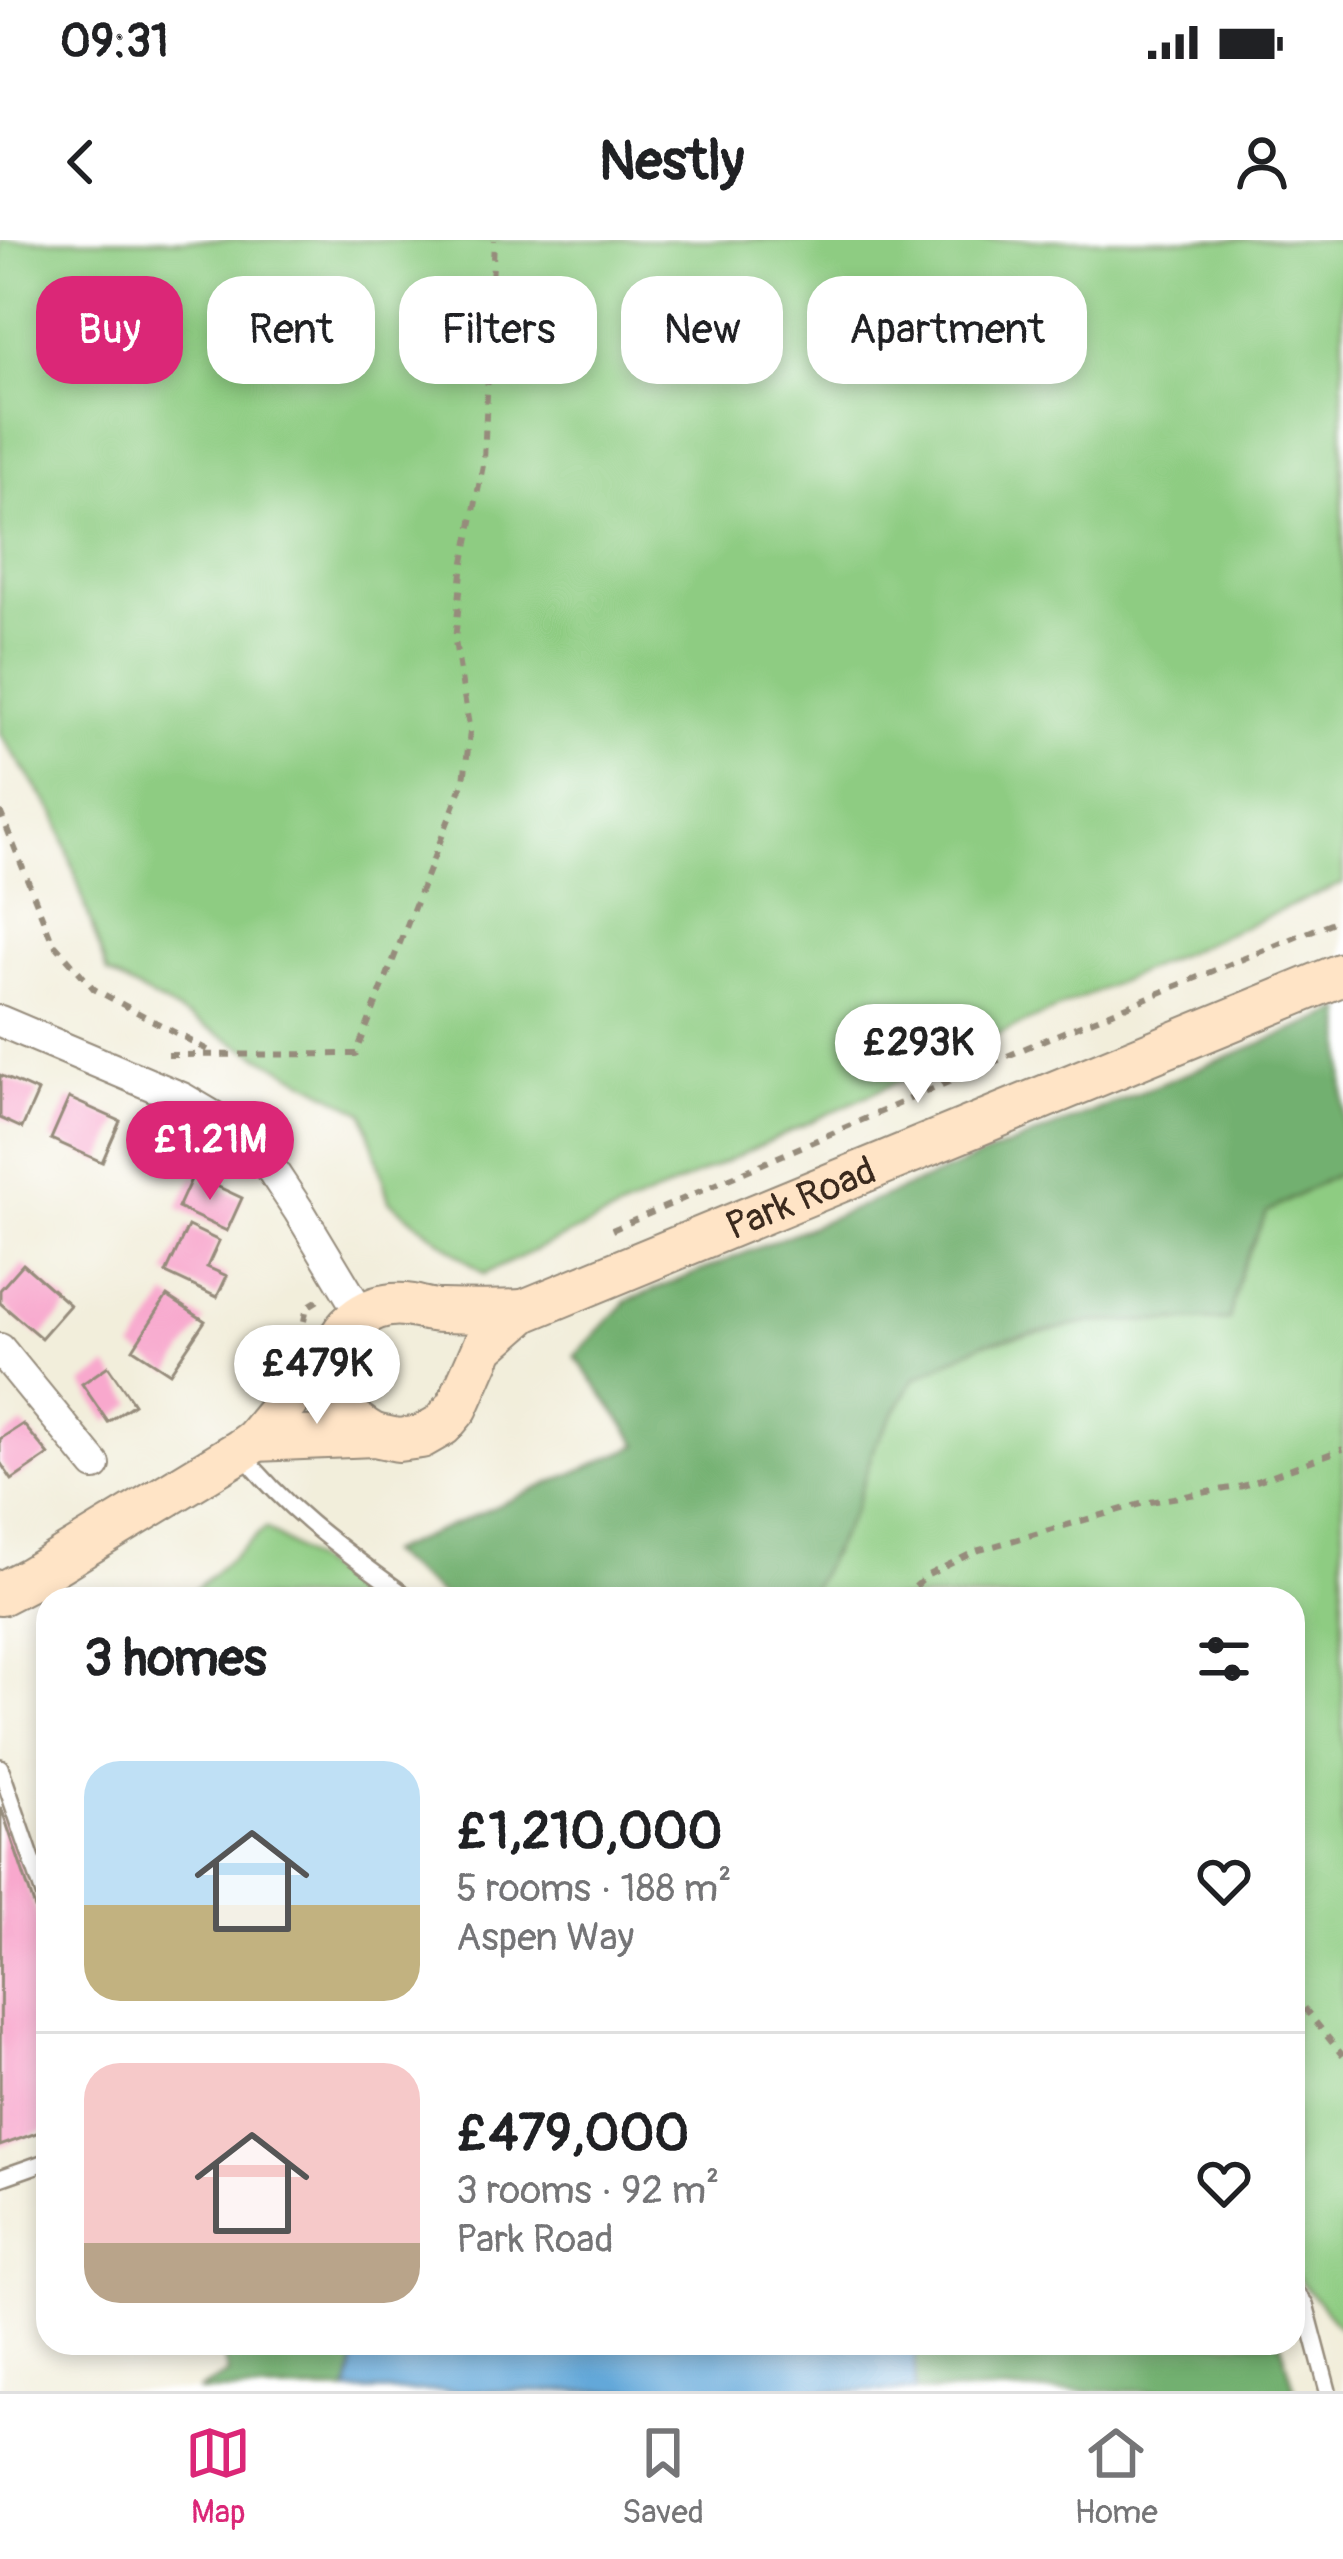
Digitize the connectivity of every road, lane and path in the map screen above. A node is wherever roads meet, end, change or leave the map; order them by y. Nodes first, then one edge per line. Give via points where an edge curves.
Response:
1 (494, 240) edge
2 (0, 811) edge
3 (1343, 918) edge
4 (1343, 974) edge
5 (0, 1021) edge
6 (216, 1054) junction
7 (148, 1055) dead end
8 (609, 1231) dead end
9 (428, 1311) junction
10 (524, 1311) junction
11 (361, 1314) junction
12 (0, 1349) edge
13 (331, 1364) junction
14 (465, 1385) junction
15 (374, 1436) junction
16 (248, 1445) junction
17 (1343, 1449) edge
18 (94, 1466) dead end
19 (394, 1587) edge
20 (915, 1587) edge
21 (0, 1594) edge
22 (0, 1767) edge
23 (36, 1871) edge
24 (1305, 2009) edge
25 (1343, 2056) edge
26 (36, 2165) edge
27 (0, 2178) edge
28 (1305, 2304) edge
29 (1328, 2391) edge

1 - 6 path via 484,460 454,641 470,733 464,781 356,1054
2 - 6 path via 52,941 94,989
3 - 8 path
4 - 10 main road, Park Road
5 - 11 street via 226,1124 264,1158
6 - 7 path
9 - 10 main road, Park Road
9 - 11 main road, Park Road via 386,1305
9 - 14 main road via 458,1339
10 - 14 main road, Park Road via 484,1346
11 - 13 main road, Park Road
12 - 18 street
13 - 15 main road via 339,1405
13 - 16 main road, Park Road
14 - 15 main road, Park Road via 442,1425 421,1437
15 - 16 main road, Park Road
16 - 19 lane via 265,1483
16 - 21 main road, Park Road
17 - 20 path via 1243,1486 1144,1503 976,1551
22 - 23 lane
24 - 25 path
26 - 27 lane
28 - 29 lane

